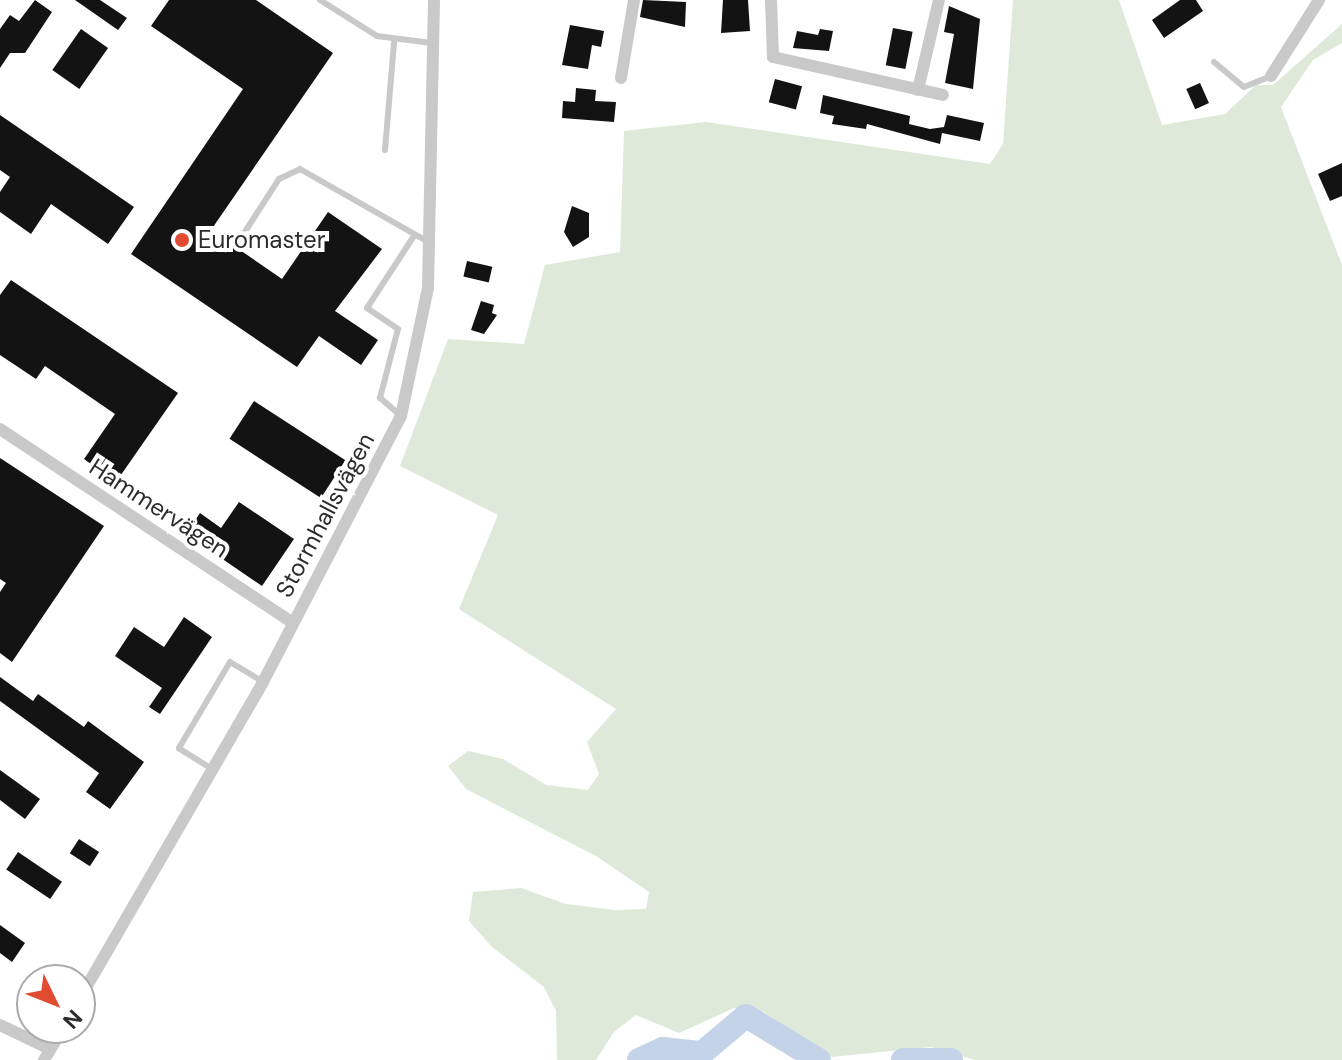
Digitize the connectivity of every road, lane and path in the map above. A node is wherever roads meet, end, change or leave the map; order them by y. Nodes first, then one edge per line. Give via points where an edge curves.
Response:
1 (320, 0) edge
2 (434, 0) edge
3 (634, 0) edge
4 (771, 0) edge
5 (939, 0) edge
6 (1319, 0) edge
7 (394, 42) junction
8 (433, 43) junction
9 (1214, 62) dead end
10 (1271, 76) joint
11 (621, 78) dead end
12 (918, 90) junction
13 (943, 95) dead end
14 (385, 150) dead end
15 (414, 236) junction
16 (239, 241) dead end
17 (430, 243) junction
18 (401, 416) junction
19 (0, 429) edge
20 (293, 623) junction
21 (263, 682) junction
22 (212, 769) junction
23 (96, 970) edge
24 (0, 1025) edge
25 (47, 1055) edge

1 - 7 lane
2 - 8 street, Stormhallsvägen
3 - 11 street
4 - 12 street via 773,57
5 - 12 street
6 - 10 street
7 - 8 lane
7 - 14 lane
8 - 17 street, Stormhallsvägen
9 - 10 lane via 1244,87
12 - 13 street
15 - 16 lane via 300,169 279,179
15 - 17 lane
15 - 18 lane via 367,308 398,329 380,398
17 - 18 street, Stormhallsvägen via 422,338
18 - 20 street, Stormhallsvägen
19 - 20 street, Hammervägen
20 - 21 street, Stormhallsvägen
21 - 22 street, Stormhallsvägen
21 - 22 lane via 230,662 179,748
22 - 23 street, Stormhallsvägen
24 - 25 street

